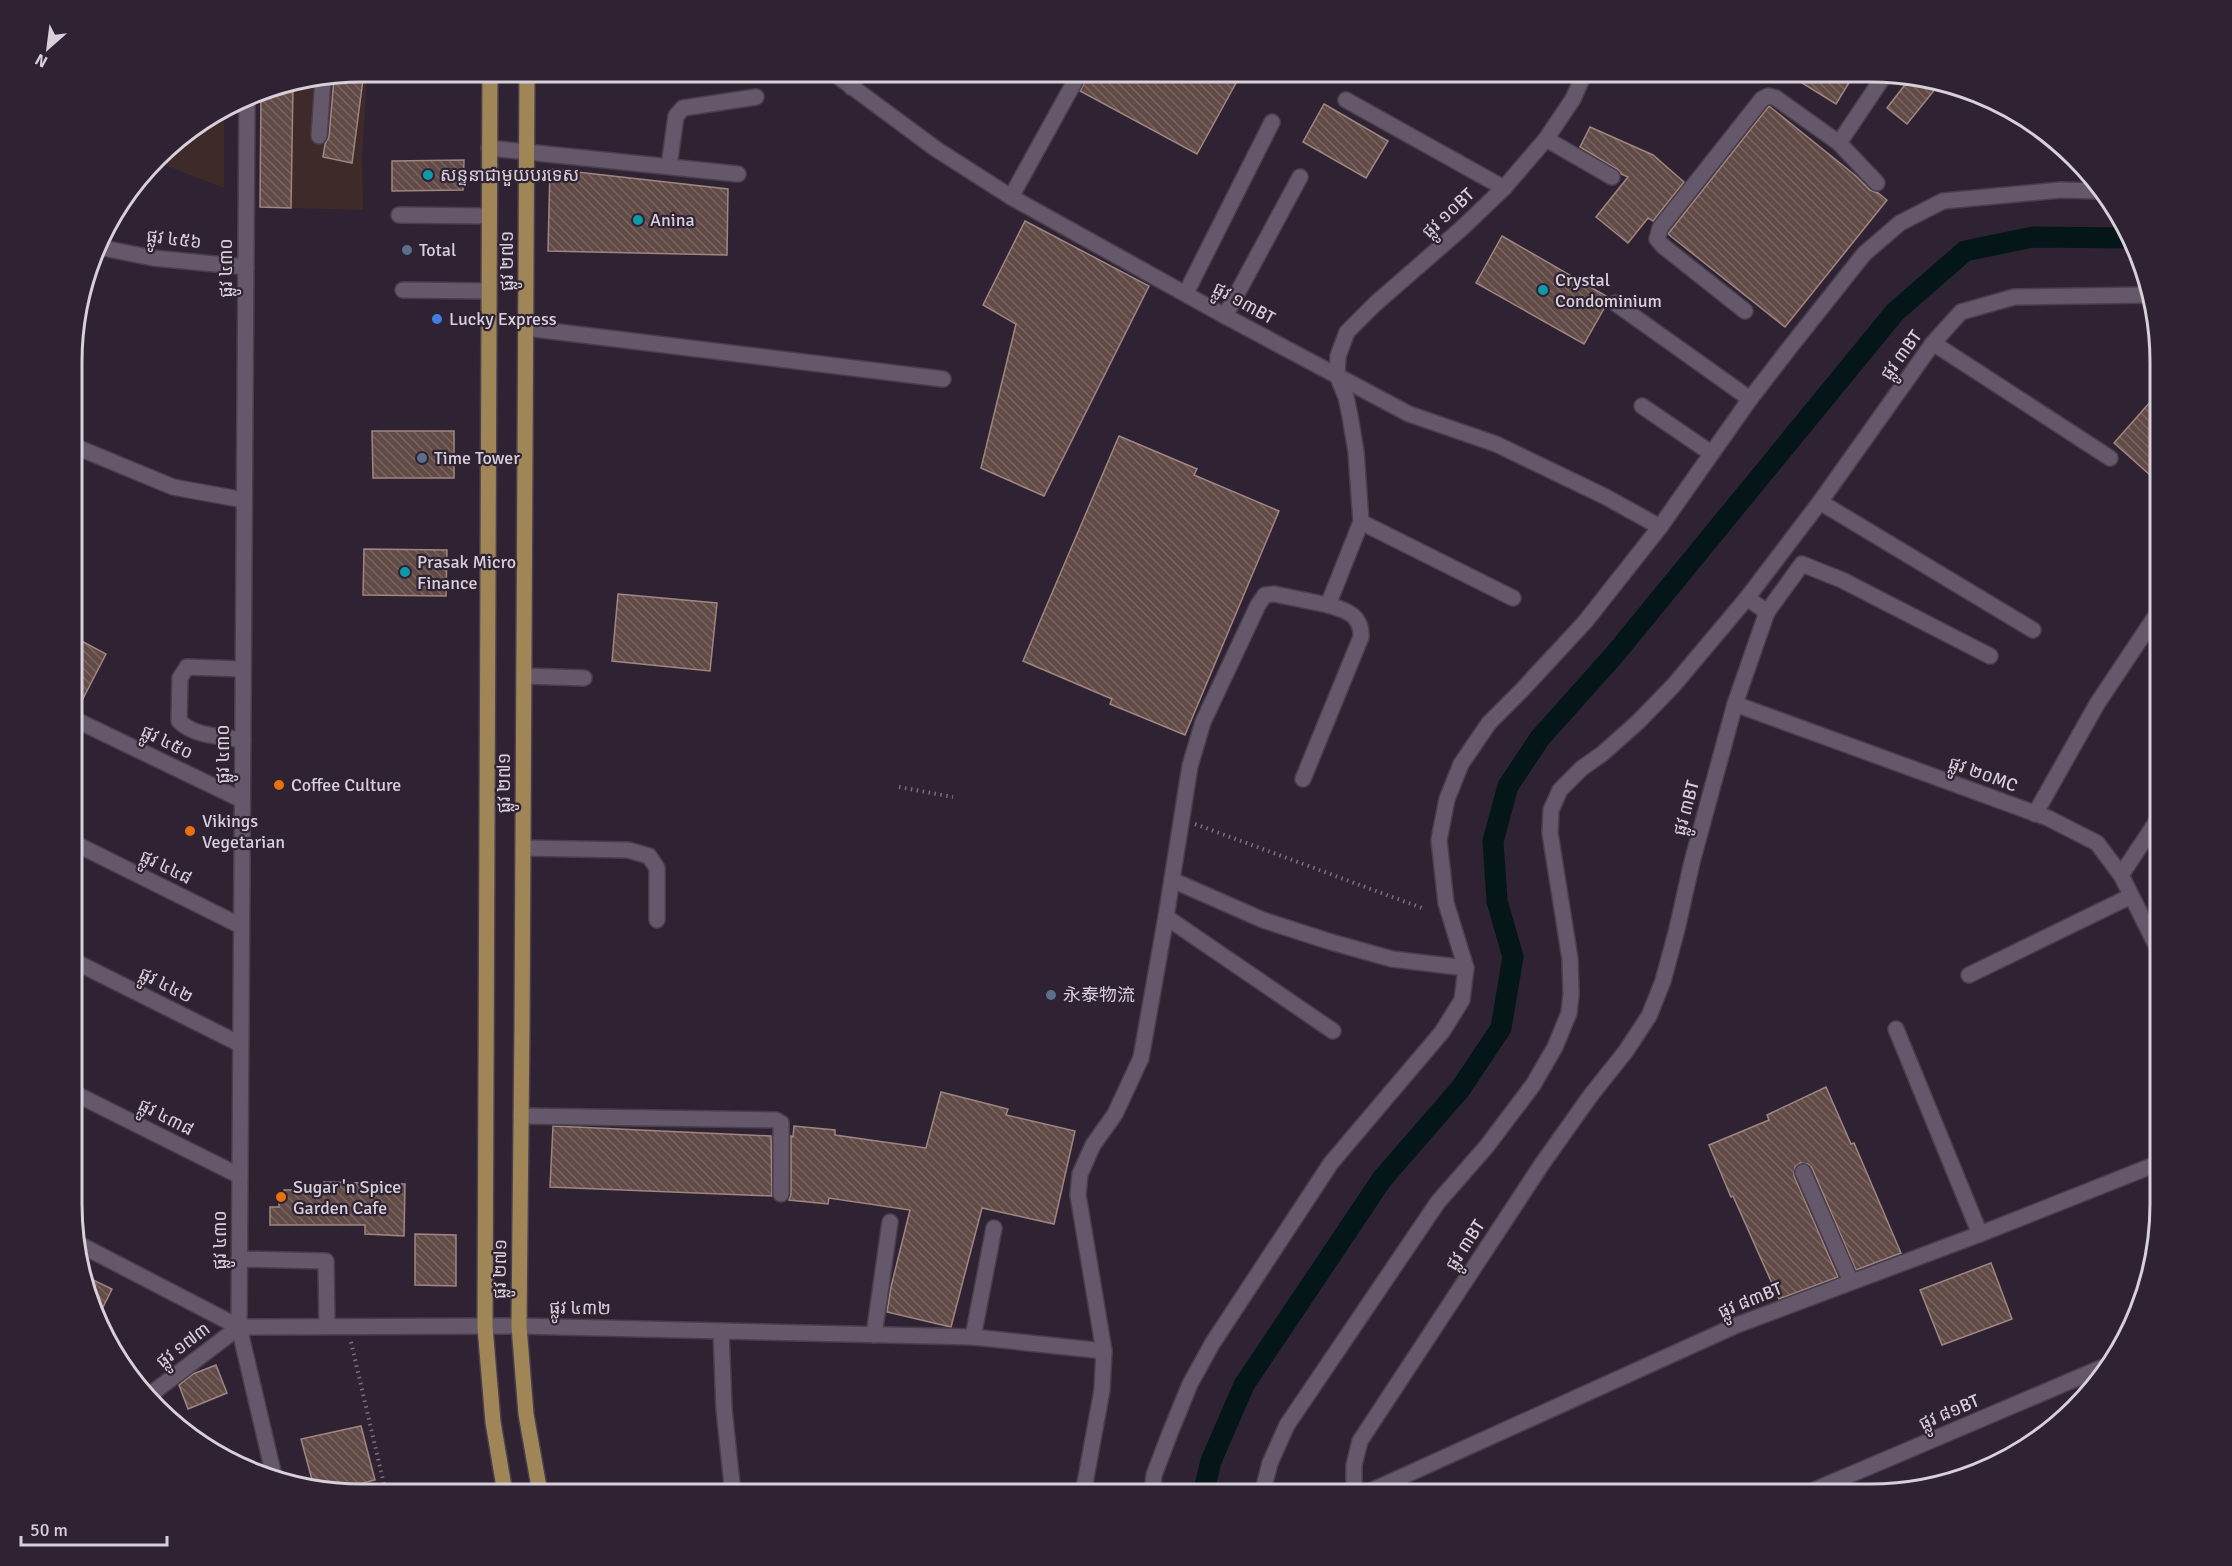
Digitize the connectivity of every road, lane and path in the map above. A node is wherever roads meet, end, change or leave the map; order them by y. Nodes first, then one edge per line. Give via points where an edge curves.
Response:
1 (490, 82) edge
2 (527, 82) edge
3 (845, 82) edge
4 (854, 82) edge
5 (1074, 82) edge
6 (1581, 82) edge
7 (1880, 83) edge
8 (323, 86) edge
9 (851, 87) junction
10 (756, 97) dead end
11 (1346, 100) dead end
12 (247, 108) edge
13 (1272, 122) dead end
14 (319, 136) dead end
15 (1546, 139) junction
16 (1839, 143) junction
17 (489, 148) junction
18 (527, 152) junction
19 (669, 166) junction
20 (738, 174) dead end
21 (1300, 177) dead end
22 (1612, 177) dead end
23 (1877, 183) dead end
24 (1504, 188) junction
25 (2091, 191) edge
26 (1011, 197) junction
27 (399, 215) dead end
28 (488, 216) junction
29 (107, 249) edge
30 (246, 267) junction
31 (403, 291) dead end
32 (488, 291) junction
33 (1186, 293) junction
34 (2141, 296) edge
35 (1615, 303) dead end
36 (1745, 311) dead end
37 (1225, 316) junction
38 (526, 328) junction
39 (1933, 343) junction
40 (1337, 375) junction
41 (943, 379) dead end
42 (1750, 399) junction
43 (1642, 406) dead end
44 (82, 449) edge
45 (1712, 453) junction
46 (2110, 458) dead end
47 (244, 500) junction
48 (1820, 502) junction
49 (1360, 522) junction
50 (1660, 527) junction
51 (1513, 598) dead end
52 (1747, 598) junction
53 (1328, 606) junction
54 (1767, 612) junction
55 (2150, 624) edge
56 (2033, 630) dead end
57 (1990, 656) dead end
58 (242, 669) junction
59 (525, 676) junction
60 (584, 678) dead end
61 (1735, 704) junction
62 (82, 723) edge
63 (243, 740) junction
64 (1303, 779) dead end
65 (899, 787) dead end
66 (953, 796) dead end
67 (242, 800) junction
68 (2035, 814) junction
69 (1182, 818) junction
70 (2150, 832) edge
71 (82, 847) edge
72 (523, 848) junction
73 (2121, 875) junction
74 (1172, 880) junction
75 (2131, 896) junction
76 (1422, 908) dead end
77 (1166, 917) junction
78 (657, 920) dead end
79 (241, 926) junction
80 (2150, 933) edge
81 (82, 965) edge
82 (1466, 968) junction
83 (1969, 975) dead end
84 (1896, 1029) dead end
85 (1334, 1031) dead end
86 (240, 1044) junction
87 (82, 1097) edge
88 (521, 1116) junction
89 (2150, 1167) edge
90 (1803, 1172) dead end
91 (240, 1176) junction
92 (781, 1194) dead end
93 (890, 1222) dead end
94 (994, 1227) dead end
95 (1980, 1234) junction
96 (86, 1248) edge
97 (239, 1259) junction
98 (1851, 1282) junction
99 (327, 1326) junction
100 (348, 1326) junction
101 (519, 1326) junction
102 (239, 1327) junction
103 (485, 1327) junction
104 (721, 1332) junction
105 (874, 1335) junction
106 (973, 1337) junction
107 (1104, 1351) junction
108 (2094, 1371) edge
109 (155, 1391) edge
110 (272, 1469) edge
111 (384, 1484) edge
112 (503, 1484) edge
113 (538, 1484) edge
114 (732, 1484) edge
115 (1085, 1484) edge
116 (1153, 1484) edge
117 (1265, 1484) edge
118 (1354, 1484) edge
119 (1386, 1484) edge
120 (1828, 1484) edge

1 - 17 main road, ផ្លូវ ២៧១
2 - 18 main road, ផ្លូវ ២៧១
3 - 9 street, ផ្លូវ ១៣BT
4 - 9 street
5 - 26 street
6 - 15 street, ផ្លូវ ១០BT
7 - 16 street
8 - 14 street
9 - 26 street, ផ្លូវ ១៣BT
10 - 19 street via 683,108 676,116
11 - 24 street
12 - 30 street, ផ្លូវ ៤៣០
13 - 33 street
15 - 22 street
15 - 24 street, ផ្លូវ ១០BT
16 - 23 street
16 - 36 street via 1768,96 1660,228 1657,238 1663,246
17 - 18 street
17 - 28 main road, ផ្លូវ ២៧១
18 - 19 street
18 - 38 main road, ផ្លូវ ២៧១
19 - 20 street
21 - 37 street
24 - 40 street, ផ្លូវ ១០BT via 1347,332 1338,356
25 - 42 street via 1943,201 1900,223 1864,254
26 - 33 street, ផ្លូវ ១៣BT
27 - 28 street
28 - 32 main road, ផ្លូវ ២៧១
29 - 30 street, ផ្លូវ ៤៥៦ via 153,258
30 - 47 street, ផ្លូវ ៤៣០
31 - 32 street
32 - 103 main road, ផ្លូវ ២៧១
33 - 37 street, ផ្លូវ ១៣BT
34 - 39 street, ផ្លូវ ៣BT via 2014,297 1962,312
35 - 42 street
37 - 40 street, ផ្លូវ ១៣BT
38 - 41 street
38 - 59 main road, ផ្លូវ ២៧១
39 - 46 street
39 - 48 street, ផ្លូវ ៣BT
40 - 49 street via 1346,397 1356,452
40 - 50 street, ផ្លូវ ១៣BT via 1409,414 1496,444
42 - 45 street
43 - 45 street
44 - 47 street via 173,487
45 - 50 street
47 - 58 street, ផ្លូវ ៤៣០
48 - 52 street, ផ្លូវ ៣BT
48 - 56 street
49 - 51 street
49 - 53 street
50 - 82 street via 1585,622 1489,723 1461,764 1447,799 1439,840 1446,903
52 - 54 street
52 - 117 street, ផ្លូវ ៣BT via 1638,722 1560,790 1551,810 1550,833 1570,959 1571,994 1569,1013 1559,1038 1533,1084 1438,1202 1287,1425
53 - 64 street via 1346,610 1357,620 1362,627 1361,637
53 - 69 street via 1274,594 1265,595 1258,605 1203,722 1190,766
54 - 57 street, ផ្លូវ ៣BT via 1802,564 1842,580
54 - 61 street, ផ្លូវ ៣BT
55 - 68 street via 2097,704
58 - 63 street, ផ្លូវ ៤៣០
58 - 63 street via 187,667 180,678 179,721 196,732
59 - 60 street
59 - 72 main road, ផ្លូវ ២៧១
61 - 68 street, ផ្លូវ ២០MC
61 - 118 street, ផ្លូវ ៣BT via 1669,960 1649,1016 1542,1164 1360,1442
62 - 67 street, ផ្លូវ ៤៥០
63 - 67 street, ផ្លូវ ៤៣០
65 - 66 path
67 - 79 street, ផ្លូវ ៤៣០
68 - 73 street, ផ្លូវ ២០MC via 2097,843
69 - 74 street
69 - 76 path
70 - 73 street
71 - 79 street, ផ្លូវ ៤៤៨
72 - 78 street via 628,850 649,856 657,868
72 - 88 main road, ផ្លូវ ២៧១
73 - 75 street, ផ្លូវ ២០MC
74 - 77 street
74 - 82 street via 1263,920 1331,942 1392,959
75 - 80 street, ផ្លូវ ២០MC
75 - 83 street
77 - 85 street
77 - 107 street via 1141,1059 1080,1174 1078,1195
79 - 86 street, ផ្លូវ ៤៣០
81 - 86 street, ផ្លូវ ៤៤២
82 - 116 street via 1462,999 1442,1032 1330,1163 1212,1344 1190,1384
84 - 95 street
86 - 91 street, ផ្លូវ ៤៣០
87 - 91 street, ផ្លូវ ៤៣៨
88 - 92 street via 776,1120 782,1126
88 - 101 main road, ផ្លូវ ២៧១
89 - 95 street, ផ្លូវ ៨៣BT
90 - 98 street
91 - 97 street, ផ្លូវ ៤៣០
93 - 105 street
94 - 106 street
95 - 98 street, ផ្លូវ ៨៣BT
96 - 102 street, ផ្លូវ ៤៣២
97 - 99 street via 326,1261
97 - 102 street, ផ្លូវ ៤៣០
98 - 119 street, ផ្លូវ ៨៣BT via 1737,1325
99 - 100 street, ផ្លូវ ៤៣២
99 - 102 street, ផ្លូវ ៤៣២
100 - 103 street, ផ្លូវ ៤៣២
100 - 111 path
101 - 103 street, ផ្លូវ ៤៣២
101 - 104 street, ផ្លូវ ៤៣២
101 - 113 main road, ផ្លូវ ២៧១ via 526,1414
102 - 109 street, ផ្លូវ ១៧៣
102 - 110 street, ផ្លូវ ៤៣០
103 - 112 main road, ផ្លូវ ២៧១ via 492,1422
104 - 105 street, ផ្លូវ ៤៣២
104 - 114 street
105 - 106 street, ផ្លូវ ៤៣២
106 - 107 street, ផ្លូវ ៤៣២
107 - 115 street via 1102,1390
108 - 120 street, ផ្លូវ ៨១BT

